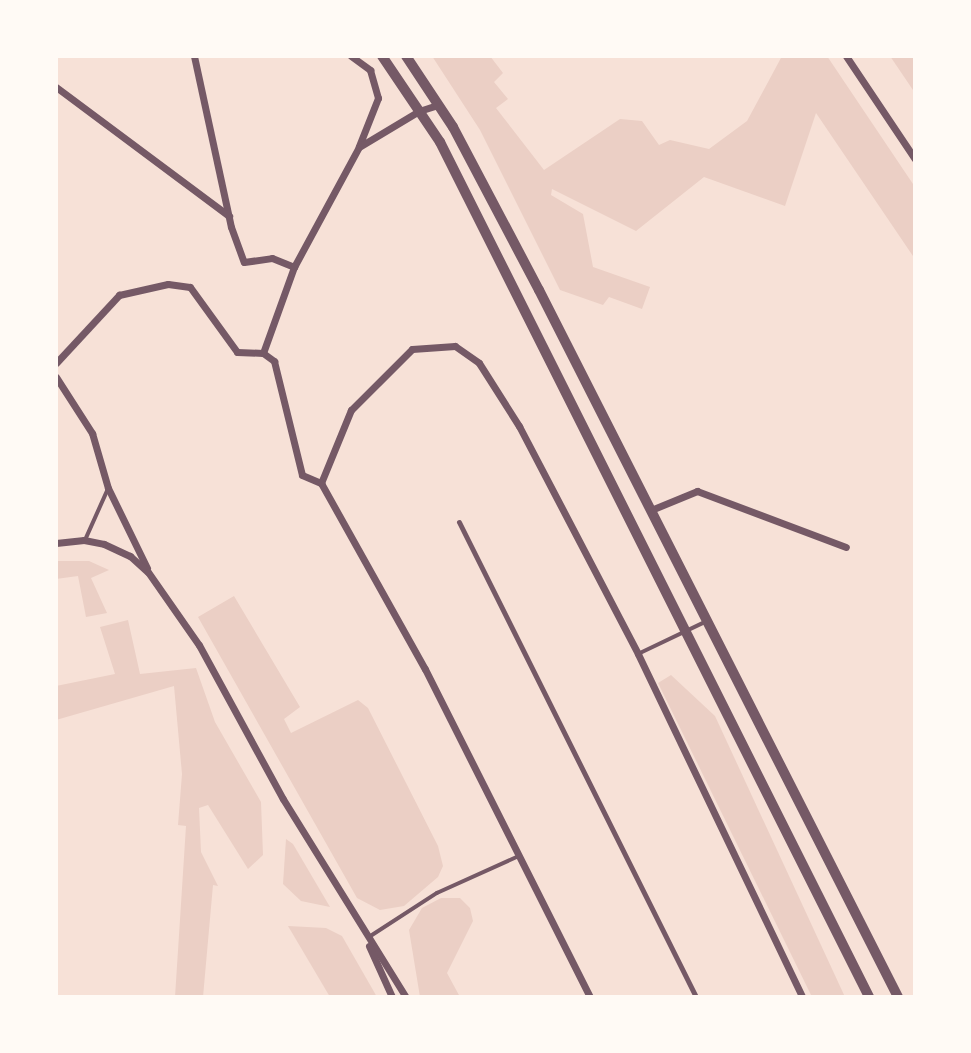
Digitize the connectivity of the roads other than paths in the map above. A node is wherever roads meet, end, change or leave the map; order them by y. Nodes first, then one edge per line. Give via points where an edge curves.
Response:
1 (194, 56) edge
2 (351, 56) edge
3 (382, 56) edge
4 (406, 56) edge
5 (846, 56) edge
6 (56, 88) edge
7 (438, 105) junction
8 (419, 111) junction
9 (359, 147) junction
10 (915, 159) edge
11 (229, 216) junction
12 (294, 267) junction
13 (263, 353) junction
14 (56, 363) edge
15 (56, 377) edge
16 (321, 483) junction
17 (108, 488) junction
18 (651, 510) junction
19 (459, 522) dead end
20 (84, 540) junction
21 (56, 543) edge
22 (846, 547) dead end
23 (148, 572) junction
24 (705, 622) junction
25 (688, 630) junction
26 (638, 654) junction
27 (521, 855) junction
28 (367, 939) junction
29 (392, 997) edge
30 (406, 997) edge
31 (590, 997) edge
32 (696, 997) edge
33 (802, 997) edge
34 (869, 997) edge
35 (898, 997) edge

1 - 11 street
2 - 9 street via 370,69 378,98
3 - 8 street
4 - 7 street
5 - 10 street
6 - 11 street
7 - 8 street
7 - 18 street
8 - 9 street
8 - 25 street via 440,142
9 - 12 street
11 - 12 street via 244,262 272,258
12 - 13 street
13 - 14 street via 237,352 190,287 168,284 120,295
13 - 16 street via 274,361 302,475
15 - 17 street via 92,433
16 - 26 street via 351,410 412,349 455,345 479,363 519,425
16 - 27 street via 425,668
17 - 20 lane
17 - 23 street
18 - 22 street via 697,491
18 - 24 street
19 - 32 street
20 - 21 street
20 - 23 street via 130,556
23 - 28 street via 199,645
24 - 25 lane
24 - 35 street
25 - 26 lane
25 - 34 street
26 - 33 street
27 - 28 lane via 437,893
27 - 31 street
28 - 29 street
28 - 30 street

